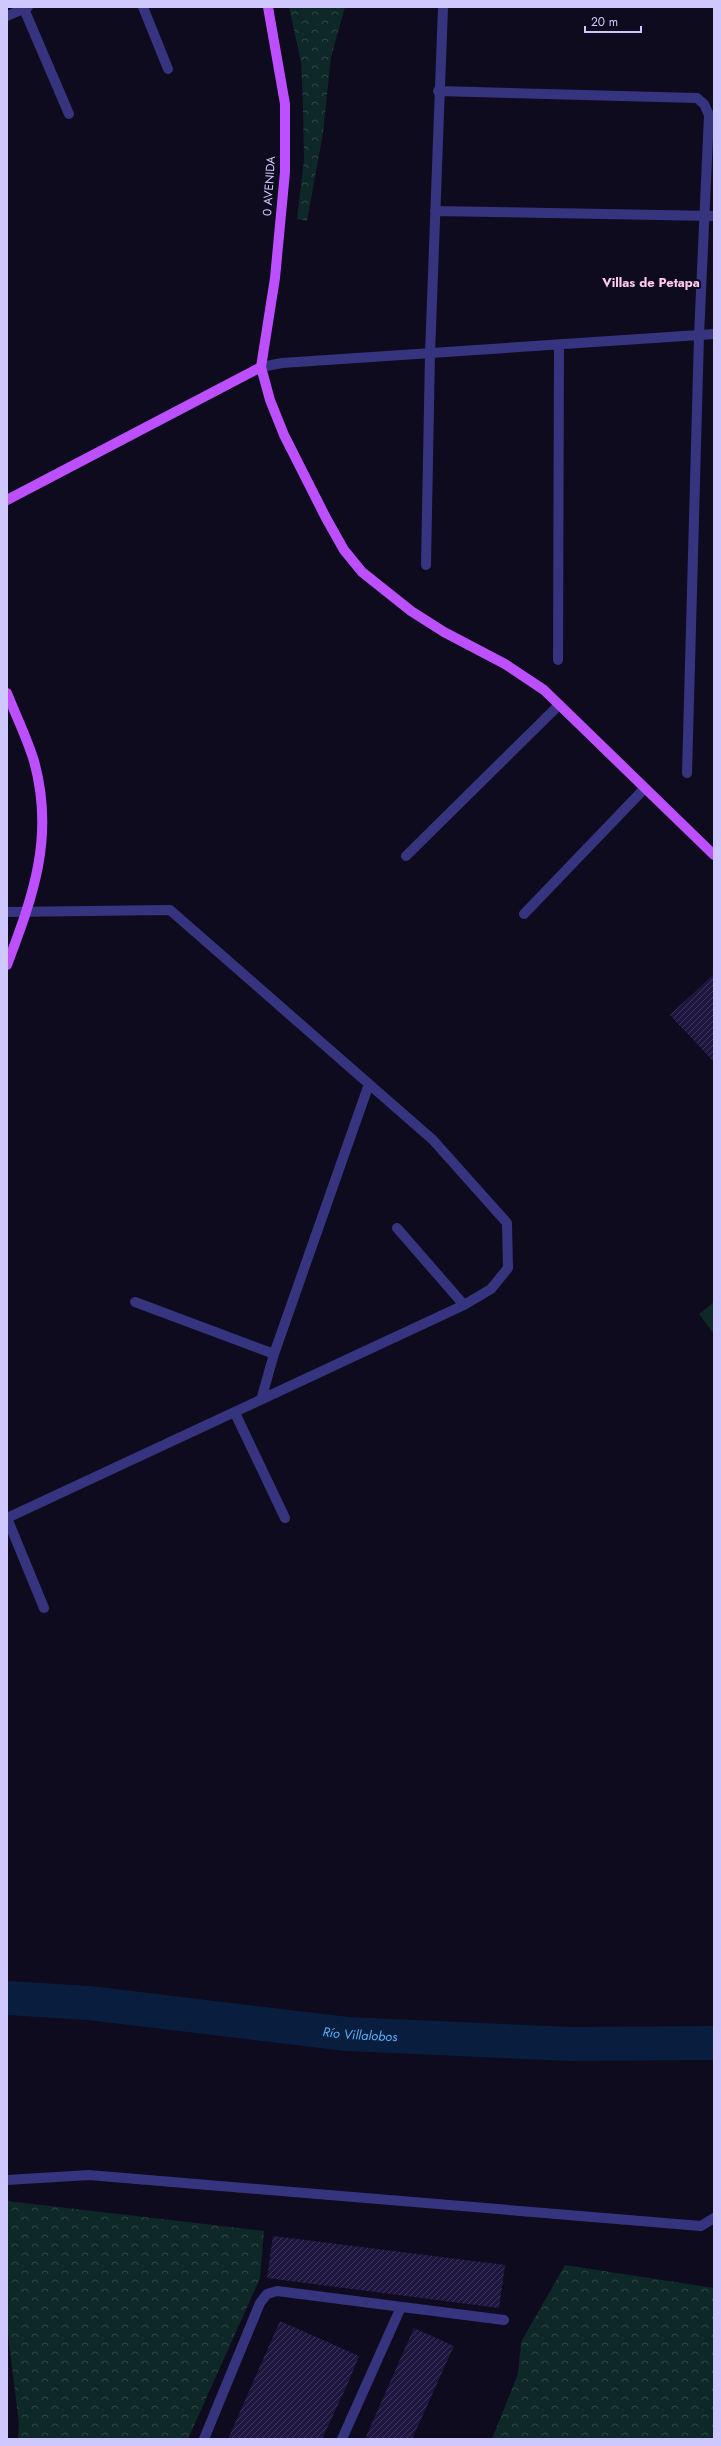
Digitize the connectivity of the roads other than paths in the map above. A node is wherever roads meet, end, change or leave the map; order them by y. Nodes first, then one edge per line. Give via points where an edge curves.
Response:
1 (143, 7) edge
2 (268, 7) edge
3 (443, 7) edge
4 (26, 8) edge
5 (7, 16) edge
6 (168, 69) dead end
7 (438, 91) junction
8 (69, 114) dead end
9 (435, 211) junction
10 (709, 217) edge
11 (714, 334) edge
12 (699, 336) junction
13 (559, 345) junction
14 (430, 354) junction
15 (261, 367) junction
16 (7, 500) edge
17 (426, 565) dead end
18 (558, 660) dead end
19 (7, 694) edge
20 (559, 705) junction
21 (687, 773) dead end
22 (645, 788) junction
23 (714, 855) edge
24 (406, 856) dead end
25 (7, 912) edge
26 (27, 912) junction
27 (524, 914) dead end
28 (7, 965) edge
29 (369, 1084) junction
30 (397, 1228) dead end
31 (135, 1302) dead end
32 (464, 1305) junction
33 (274, 1354) junction
34 (261, 1400) junction
35 (235, 1413) junction
36 (7, 1518) edge
37 (286, 1518) dead end
38 (44, 1608) dead end
39 (7, 2180) edge
40 (714, 2218) edge
41 (401, 2308) junction
42 (504, 2320) dead end
43 (204, 2439) edge
44 (342, 2439) edge

1 - 6 street
2 - 15 main road, 0 AVENIDA via 284,104 285,172 275,278
3 - 7 street
4 - 5 street
4 - 8 street
7 - 9 street
7 - 10 street via 697,98 704,104 709,115
9 - 10 street
9 - 14 street
10 - 12 street
11 - 12 street
12 - 13 street
12 - 21 street
13 - 14 street
13 - 18 street
14 - 15 street via 282,363
14 - 17 street
15 - 16 main road
15 - 20 main road via 270,400 284,435 344,550 362,572 411,611 444,632 505,664 544,690
19 - 26 main road via 34,761 41,796 40,867
20 - 22 main road
20 - 24 street
22 - 23 main road
22 - 27 street
25 - 26 street
26 - 28 main road
26 - 29 street via 170,910
29 - 32 street via 433,1140 508,1223 508,1268 491,1289
29 - 33 street
30 - 32 street
31 - 33 street
32 - 34 street
33 - 34 street
34 - 35 street
35 - 36 street
35 - 37 street
36 - 38 street
39 - 40 street via 88,2175 701,2226
41 - 42 street
41 - 43 street via 277,2291 267,2294 260,2303
41 - 44 street

